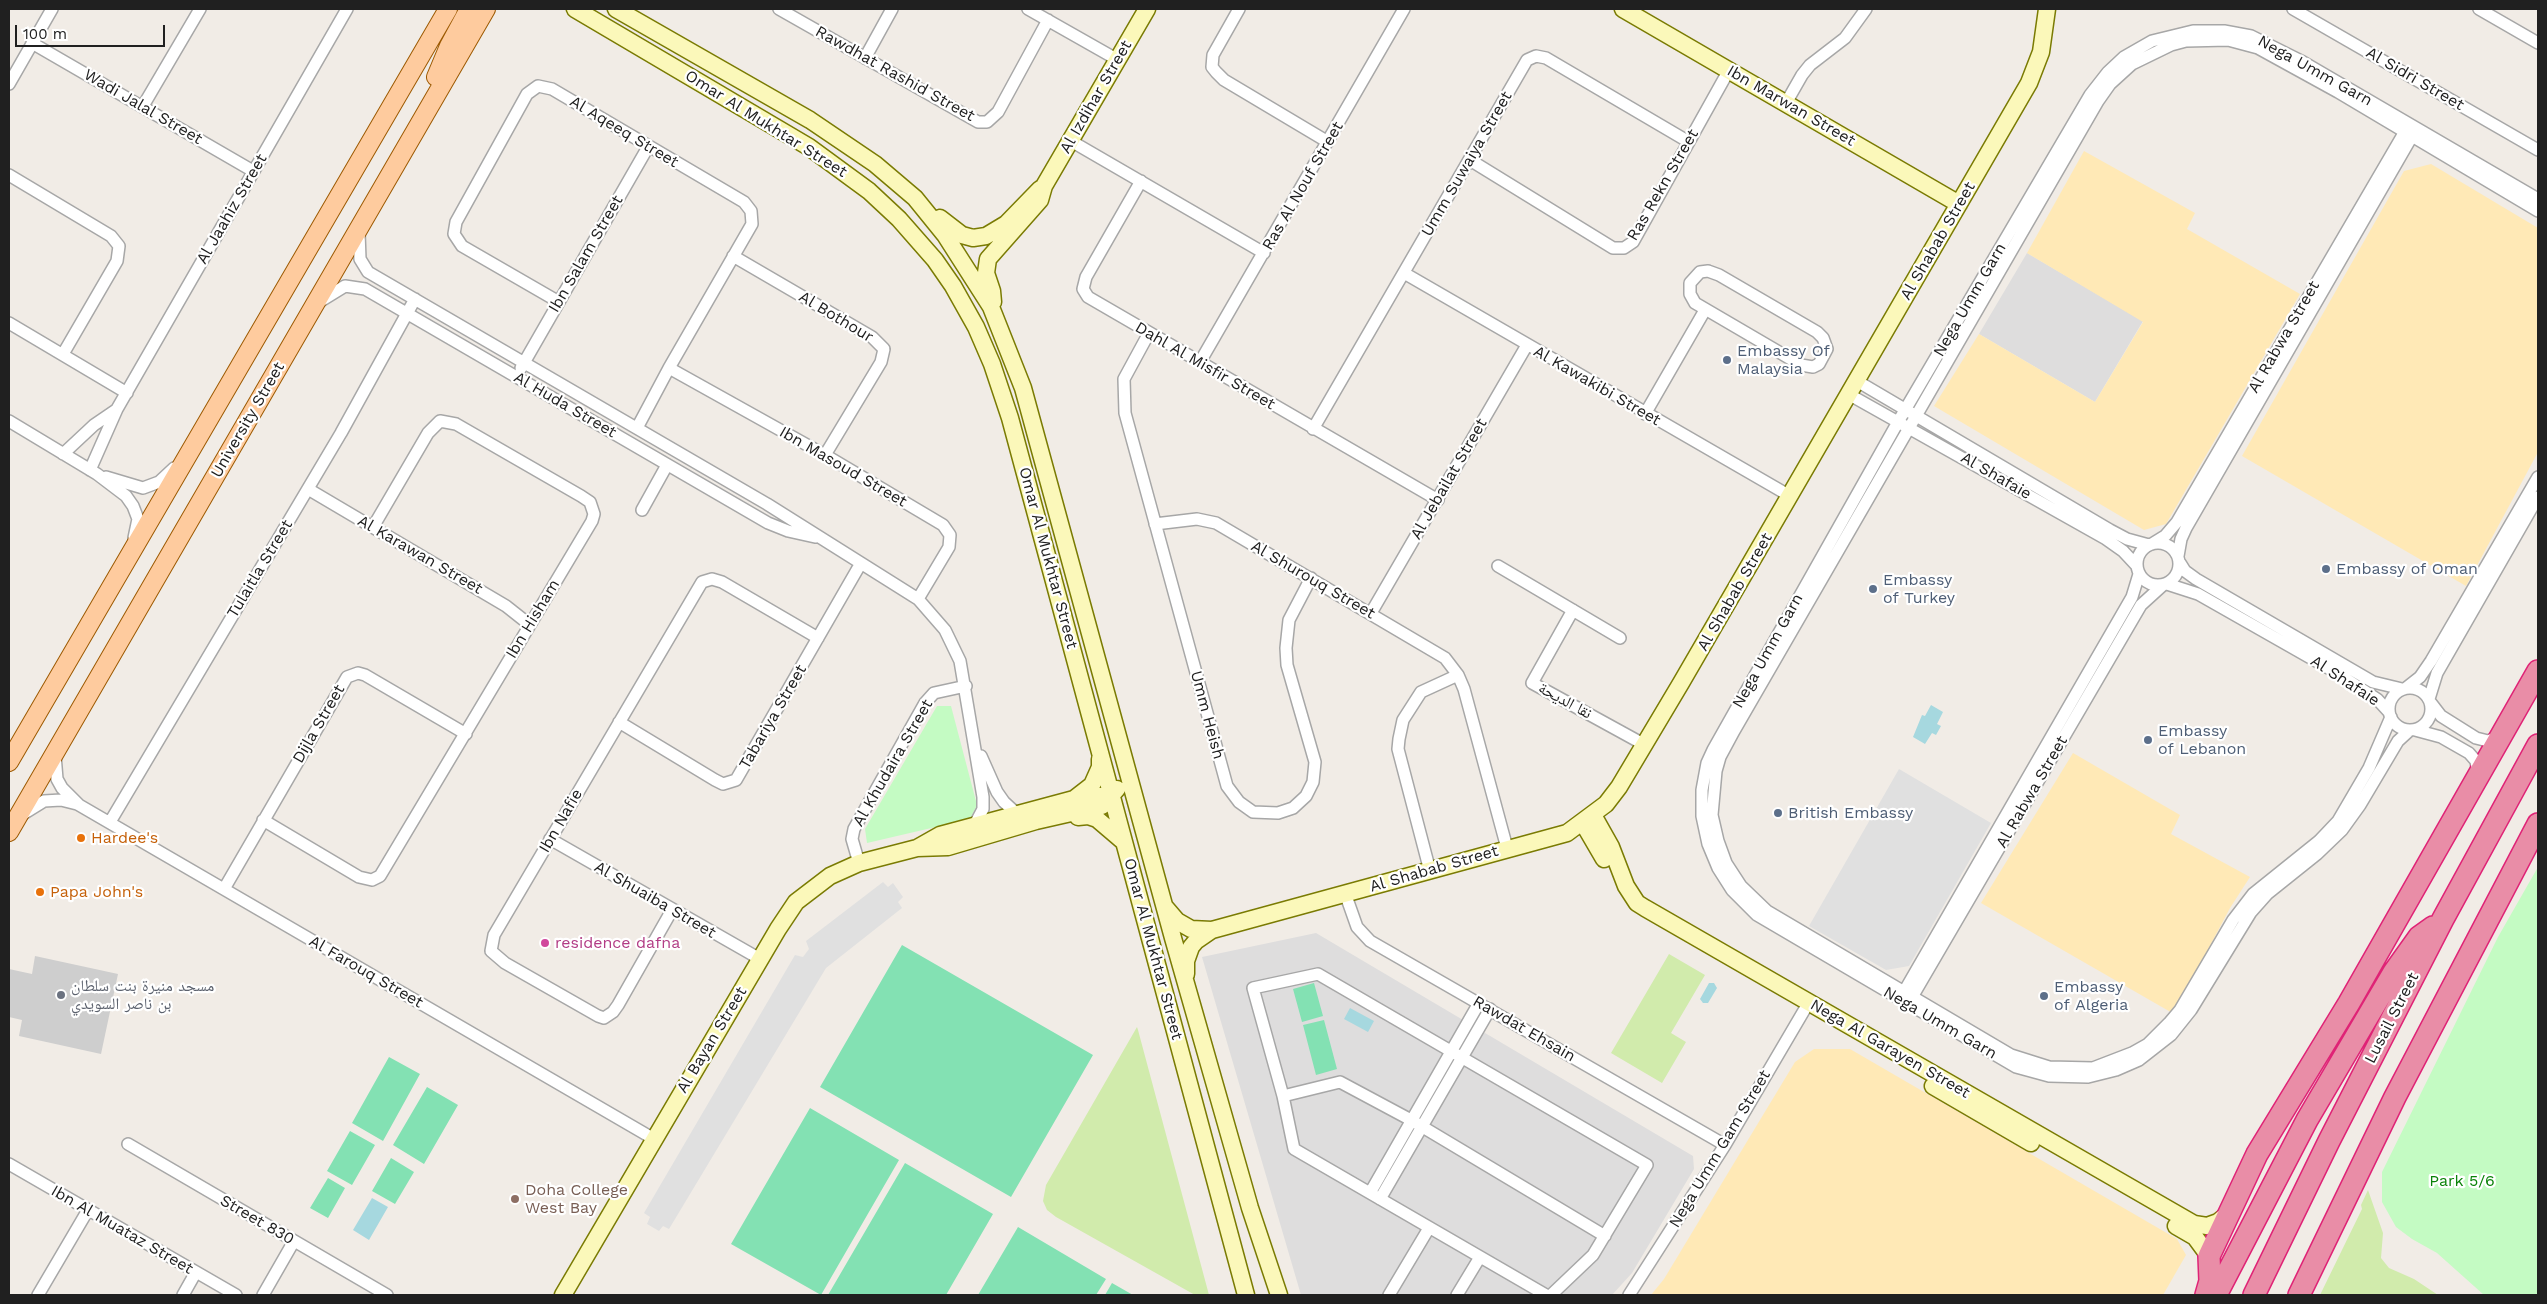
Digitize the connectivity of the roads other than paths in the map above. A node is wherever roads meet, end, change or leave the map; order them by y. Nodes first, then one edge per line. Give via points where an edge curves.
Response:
1 (52, 9) edge
2 (200, 9) edge
3 (448, 9) edge
4 (469, 9) edge
5 (486, 9) edge
6 (494, 9) edge
7 (575, 9) edge
8 (616, 9) edge
9 (779, 9) edge
10 (892, 9) edge
11 (1028, 9) edge
12 (1148, 9) edge
13 (1239, 9) edge
14 (1404, 9) edge
15 (1623, 9) edge
16 (1866, 9) edge
17 (2047, 9) edge
18 (2293, 9) edge
19 (2479, 9) edge
20 (342, 10) edge
21 (1048, 20) junction
22 (475, 27) junction
23 (32, 43) junction
24 (2538, 43) edge
25 (865, 58) junction
26 (1118, 60) junction
27 (1729, 70) junction
28 (9, 84) edge
29 (432, 102) junction
30 (1786, 103) junction
31 (143, 106) junction
32 (2410, 130) junction
33 (1071, 140) junction
34 (1328, 142) junction
35 (1689, 142) junction
36 (648, 146) junction
37 (2538, 150) edge
38 (1470, 160) junction
39 (253, 171) junction
40 (9, 175) edge
41 (1141, 181) junction
42 (1044, 186) junction
43 (2538, 198) edge
44 (1959, 204) junction
45 (923, 208) junction
46 (2538, 211) edge
47 (360, 228) junction
48 (1264, 253) junction
49 (733, 256) junction
50 (1404, 273) junction
51 (415, 299) junction
52 (559, 302) junction
53 (314, 306) junction
54 (991, 307) junction
55 (1705, 310) junction
56 (407, 314) junction
57 (9, 323) edge
58 (1149, 332) junction
59 (1527, 345) junction
60 (63, 354) junction
61 (524, 362) junction
62 (1200, 362) junction
63 (669, 368) junction
64 (516, 377) junction
65 (1853, 388) junction
66 (127, 393) junction
67 (117, 409) junction
68 (1905, 410) junction
69 (1645, 414) junction
70 (9, 421) edge
71 (1898, 422) junction
72 (1912, 422) junction
73 (637, 428) junction
74 (1313, 429) junction
75 (200, 436) junction
76 (63, 454) junction
77 (825, 455) junction
78 (668, 465) junction
79 (94, 472) junction
80 (2538, 477) edge
81 (308, 489) junction
82 (746, 491) junction
83 (1790, 496) junction
84 (2538, 497) edge
85 (1438, 500) junction
86 (738, 506) junction
87 (642, 510) dead end
88 (1154, 524) junction
89 (373, 528) junction
90 (819, 537) junction
91 (2150, 544) junction
92 (2179, 560) junction
93 (127, 562) junction
94 (861, 562) junction
95 (1498, 566) dead end
96 (2138, 570) junction
97 (1311, 578) junction
98 (2165, 585) junction
99 (918, 599) junction
100 (1573, 610) junction
101 (1371, 613) junction
102 (530, 625) junction
103 (818, 638) junction
104 (1620, 638) dead end
105 (2538, 671) edge
106 (1458, 675) junction
107 (966, 686) junction
108 (2404, 689) junction
109 (2430, 701) junction
110 (2390, 714) junction
111 (619, 722) junction
112 (2413, 730) junction
113 (466, 734) junction
114 (2502, 735) junction
115 (976, 743) junction
116 (1645, 745) junction
117 (2538, 745) edge
118 (1099, 749) junction
119 (56, 752) junction
120 (9, 762) edge
121 (1127, 769) junction
122 (2478, 776) junction
123 (1112, 795) junction
124 (1074, 799) junction
125 (79, 804) junction
126 (1138, 811) junction
127 (1018, 814) junction
128 (1588, 819) junction
129 (263, 820) junction
130 (1036, 821) junction
131 (110, 822) junction
132 (2538, 824) edge
133 (13, 825) edge
134 (974, 826) junction
135 (550, 839) junction
136 (1125, 842) junction
137 (917, 848) junction
138 (1507, 848) junction
139 (859, 864) junction
140 (1430, 871) junction
141 (224, 889) junction
142 (1345, 893) junction
143 (1164, 907) junction
144 (672, 910) junction
145 (2443, 919) junction
146 (1212, 930) junction
147 (760, 959) junction
148 (1186, 981) junction
149 (1906, 999) junction
150 (1485, 1006) junction
151 (1807, 1006) junction
152 (1456, 1053) junction
153 (1283, 1096) junction
154 (2306, 1120) junction
155 (1416, 1123) junction
156 (654, 1139) junction
157 (128, 1144) dead end
158 (1725, 1145) junction
159 (2257, 1154) junction
160 (9, 1164) edge
161 (1375, 1196) junction
162 (88, 1210) junction
163 (2230, 1213) junction
164 (1429, 1228) junction
165 (1605, 1236) junction
166 (294, 1241) junction
167 (2209, 1256) junction
168 (1480, 1257) junction
169 (196, 1272) junction
170 (38, 1295) edge
171 (183, 1295) edge
172 (236, 1295) edge
173 (264, 1295) edge
174 (387, 1295) edge
175 (563, 1295) edge
176 (1246, 1295) edge
177 (1279, 1295) edge
178 (1389, 1295) edge
179 (1457, 1295) edge
180 (1546, 1295) edge
181 (1551, 1295) edge
182 (1630, 1295) edge
183 (2206, 1295) edge
184 (2216, 1295) edge
185 (2254, 1295) edge
186 (2299, 1295) edge

1 - 23 street
2 - 31 street
3 - 75 main road, University Street
4 - 29 main road via 437,72
5 - 22 main road, University Street
6 - 22 main road
7 - 118 street, Omar Al Mukhtar Street via 832,162 899,219 940,267 976,327 1007,409
8 - 45 street, Omar Al Mukhtar Street via 848,145 900,184
9 - 25 street, Rawdhat Rashid Street
10 - 25 street
11 - 21 street
12 - 26 street, Al Izdihar Street
13 - 34 street via 1213,55 1212,67 1224,80
14 - 34 street, Ras Al Nouf Street
15 - 27 street, Ibn Marwan Street
16 - 30 street via 1845,38 1806,70
17 - 44 street, Al Shabab Street via 2046,33 2035,71
18 - 37 street, Al Sidri Street
19 - 24 street
20 - 39 street, Al Jaahiz Street
21 - 25 street, Rawdhat Rashid Street via 998,112 986,122 970,119
21 - 26 street
22 - 29 main road, University Street
23 - 28 street
23 - 31 street, Wadi Jalal Street
26 - 33 street, Al Izdihar Street
27 - 30 street, Ibn Marwan Street
27 - 35 street, Ras Rekn Street
29 - 47 main road, University Street
30 - 44 street, Ibn Marwan Street
31 - 39 street, Wadi Jalal Street
32 - 43 street, Nega Umm Garn
32 - 46 street, Nega Umm Garn
32 - 68 street, Nega Umm Garn via 2303,62 2250,36 2203,30 2145,44 2116,65 2090,95
32 - 72 street, Nega Umm Garn via 2243,43 2186,41 2144,57 2120,74 2103,92
32 - 91 street, Al Rabwa Street via 2177,522 2164,536
32 - 92 street, Al Rabwa Street via 2186,528 2181,539
33 - 41 street
33 - 42 street, Al Izdihar Street
34 - 48 street, Ras Al Nouf Street
35 - 38 street, Umm Suwaiya Street via 1553,62 1536,56 1524,62
35 - 38 street, Ras Rekn Street via 1633,242 1618,249
36 - 49 street, Al Aqeeq Street via 749,206 752,224
36 - 52 street, Ibn Salam Street
36 - 52 street, Al Aqeeq Street via 548,87 534,87 527,94 456,222 454,234 462,246
38 - 50 street, Umm Suwaiya Street
39 - 66 street, Al Jaahiz Street
40 - 60 street via 111,236 119,246 117,261
41 - 48 street
41 - 58 street, Dahl Al Misfir Street via 1086,277 1083,289 1092,300
42 - 45 street, Al Izdihar Street via 1006,224 986,236 973,238 962,235
42 - 54 street, Al Izdihar Street via 1033,211 988,259 986,273 992,291
44 - 65 street, Al Shabab Street
45 - 54 street, Omar Al Mukhtar Street via 965,263
47 - 51 street, Al Huda Street via 358,251 364,267
47 - 53 main road, University Street
48 - 62 street, Ras Al Nouf Street
49 - 63 street, Al Aqeeq Street
49 - 77 street, Al Bothour via 872,337 884,349 881,362
50 - 59 street, Al Kawakibi Street
50 - 74 street, Umm Suwaiya Street
51 - 56 street, Tulaitla Street
51 - 61 street, Al Huda Street
52 - 61 street, Ibn Salam Street
53 - 56 street, Al Huda Street via 338,289 352,286 365,289
53 - 119 main road, University Street
54 - 121 street, Omar Al Mukhtar Street via 1023,388
55 - 55 street via 1801,365 1813,367 1825,357 1826,343 1817,332 1708,271 1696,275 1689,288 1691,299
55 - 69 street
56 - 64 street, Al Huda Street
56 - 81 street, Tulaitla Street
57 - 60 street
58 - 62 street, Dahl Al Misfir Street
58 - 88 street, Umm Heish via 1126,375 1124,398 1125,413
59 - 69 street, Al Kawakibi Street
59 - 85 street, Al Jebailat Street
60 - 66 street
61 - 64 street, Ibn Salam Street
61 - 73 street, Al Huda Street
62 - 74 street, Dahl Al Misfir Street
63 - 73 street, Al Aqeeq Street
63 - 77 street, Ibn Masoud Street
64 - 78 street, Al Huda Street
65 - 68 street, Al Shafaie
65 - 71 street, Al Shafaie
65 - 83 street, Al Shabab Street
66 - 67 street, Al Jaahiz Street
67 - 76 street, Al Jaahiz Street
67 - 79 street, Al Jaahiz Street
68 - 71 street, Nega Umm Garn
68 - 72 street, Al Shafaie
69 - 83 street, Al Kawakibi Street
70 - 76 street
71 - 72 street, Al Shafaie
71 - 149 street, Nega Umm Garn via 1713,750 1704,776 1701,802 1704,830 1713,857 1725,881 1743,902 1777,928
72 - 91 street, Al Shafaie via 2127,539
72 - 96 street, Al Shafaie via 2106,539
72 - 149 street, Nega Umm Garn via 1720,757 1712,804 1721,852 1747,893 1767,911
73 - 82 street, Al Huda Street
74 - 85 street, Dahl Al Misfir Street
75 - 79 street via 168,476 152,486 136,487
75 - 93 main road, University Street
76 - 79 street
77 - 99 street, Ibn Masoud Street via 948,530 949,547
78 - 86 street, Al Huda Street
78 - 87 street
79 - 93 street via 126,496 137,514 138,526
80 - 108 street via 2431,660 2420,677
81 - 89 street, Al Karawan Street
81 - 131 street, Tulaitla Street
82 - 86 street
82 - 90 street, Al Huda Street
83 - 116 street, Al Shabab Street
84 - 109 street via 2437,673
85 - 101 street, Al Jebailat Street
86 - 90 street, Al Huda Street via 778,527
88 - 97 street, Al Shurouq Street via 1197,519 1211,522
88 - 97 street, Umm Heish via 1227,786 1239,802 1253,812 1278,813 1293,808 1306,796 1313,782 1315,762 1287,665 1286,648 1289,620
89 - 102 street, Al Karawan Street via 506,606
89 - 102 street, Ibn Hisham via 428,433 440,421 456,424 581,496 593,507 592,521
90 - 94 street, Al Huda Street
91 - 92 street via 2170,546
91 - 96 street via 2140,554
92 - 98 street via 2177,575
92 - 108 street, Al Shafaie via 2186,571 2204,584 2373,682
93 - 120 main road, University Street
94 - 99 street, Al Huda Street
94 - 103 street, Tabariya Street
95 - 100 street
96 - 98 street via 2149,584
96 - 149 street, Al Rabwa Street via 2127,606
97 - 101 street, Al Shurouq Street
98 - 110 street, Al Shafaie via 2198,594 2328,668 2369,693
98 - 149 street, Al Rabwa Street via 2141,605
99 - 107 street, Al Huda Street via 953,645
100 - 104 street
100 - 116 street, نقا الديحة via 1532,683
101 - 106 street, Al Shurouq Street via 1437,651
102 - 113 street, Ibn Hisham
103 - 111 street, Ibn Nafie via 722,582 707,579 698,587
103 - 111 street, Tabariya Street via 740,775 731,784 715,780
105 - 114 highway
106 - 138 street, Al Shurouq Street
106 - 140 street via 1421,692 1405,715 1398,739 1398,750
107 - 115 street, Al Huda Street
107 - 139 street, Al Khudaira Street via 934,693 925,704 854,829 852,838
108 - 109 street via 2419,690
108 - 110 street via 2391,701
109 - 112 street via 2429,720
109 - 114 street via 2441,716 2476,738 2488,741
110 - 112 street via 2399,726
110 - 149 street, Nega Umm Garn via 2381,745 2338,821 2319,841 2253,894 2180,1010 2148,1044 2093,1068 2064,1069 2035,1064 2011,1055
111 - 135 street, Ibn Nafie
112 - 122 street via 2442,737 2468,753 2477,765
112 - 149 street, Nega Umm Garn via 2398,741 2342,830 2267,894 2251,912 2181,1024 2162,1044 2139,1060 2088,1077 2063,1078 2031,1072 2016,1067
113 - 129 street, Ibn Hisham via 384,872 376,879 360,876
113 - 129 street, Dijla Street via 365,675 352,674 343,682
114 - 122 highway
115 - 127 street, Al Huda Street via 997,792
115 - 134 street, Al Huda Street via 984,797
116 - 128 street, Al Shabab Street via 1614,795
117 - 145 highway, Lusail Street
118 - 123 street, Omar Al Mukhtar Street
118 - 124 street via 1100,768 1094,782
119 - 125 street, Al Farouq Street via 57,779
119 - 133 main road, University Street
121 - 123 street, Al Bayan Street
121 - 126 street, Omar Al Mukhtar Street
122 - 159 highway via 2349,1003
123 - 124 street, Al Bayan Street
123 - 126 street via 1126,800
123 - 130 street, Al Bayan Street via 1102,806
123 - 136 street, Omar Al Mukhtar Street
124 - 127 street, Al Bayan Street
125 - 131 street, Al Farouq Street
125 - 133 street, Al Farouq Street via 44,801
126 - 143 street, Omar Al Mukhtar Street
127 - 134 street, Al Bayan Street
128 - 138 street, Al Shabab Street via 1567,832
128 - 151 street, Nega Al Garayen Street via 1622,900 1630,909
129 - 141 street, Dijla Street
130 - 136 street via 1088,816 1103,822
130 - 137 street, Al Bayan Street via 948,847
131 - 141 street, Al Farouq Street
132 - 186 highway via 2395,1098
134 - 137 street, Al Bayan Street via 933,838
135 - 144 street, Al Shuaiba Street
135 - 144 street, Ibn Nafie via 491,942 493,954 513,968 604,1018 618,1005
136 - 176 street, Omar Al Mukhtar Street
137 - 139 street, Al Bayan Street
138 - 140 street, Al Shabab Street
139 - 147 street, Al Bayan Street via 830,876 796,902
140 - 142 street, Al Shabab Street
141 - 156 street, Al Farouq Street
142 - 146 street, Al Shabab Street
142 - 150 street, Rawdat Ehsain via 1357,927 1370,941
143 - 146 street, Al Shabab Street via 1177,921 1191,928
143 - 148 street, Omar Al Mukhtar Street
144 - 147 street, Al Shuaiba Street
145 - 154 highway via 2419,937 2394,972
145 - 185 highway, Lusail Street
146 - 148 street, Al Shabab Street via 1191,947 1186,961
147 - 156 street, Al Bayan Street
148 - 177 street, Omar Al Mukhtar Street via 1250,1208
150 - 152 street
150 - 158 street, Rawdat Ehsain
151 - 158 street, Nega Umm Gam Street
151 - 163 street, Nega Al Garayen Street via 2194,1224 2207,1226
151 - 167 street, Nega Al Garayen Street via 1965,1106 2195,1237
152 - 153 street via 1318,974 1253,988
152 - 155 street
152 - 165 street via 1647,1165
153 - 155 street via 1340,1082
153 - 161 street via 1294,1149
154 - 159 highway
154 - 184 highway
155 - 161 street
155 - 165 street
156 - 175 street, Al Bayan Street
157 - 166 street, Street 830
158 - 182 street, Nega Umm Gam Street
159 - 163 highway
160 - 162 street, Ibn Al Muataz Street
161 - 164 street
162 - 169 street, Ibn Al Muataz Street
162 - 170 street
163 - 167 highway
164 - 168 street
164 - 178 street
165 - 181 street via 1593,1255
166 - 173 street
166 - 174 street, Street 830
167 - 183 highway via 2210,1281
168 - 179 street
168 - 180 street
169 - 171 street
169 - 172 street, Ibn Al Muataz Street

